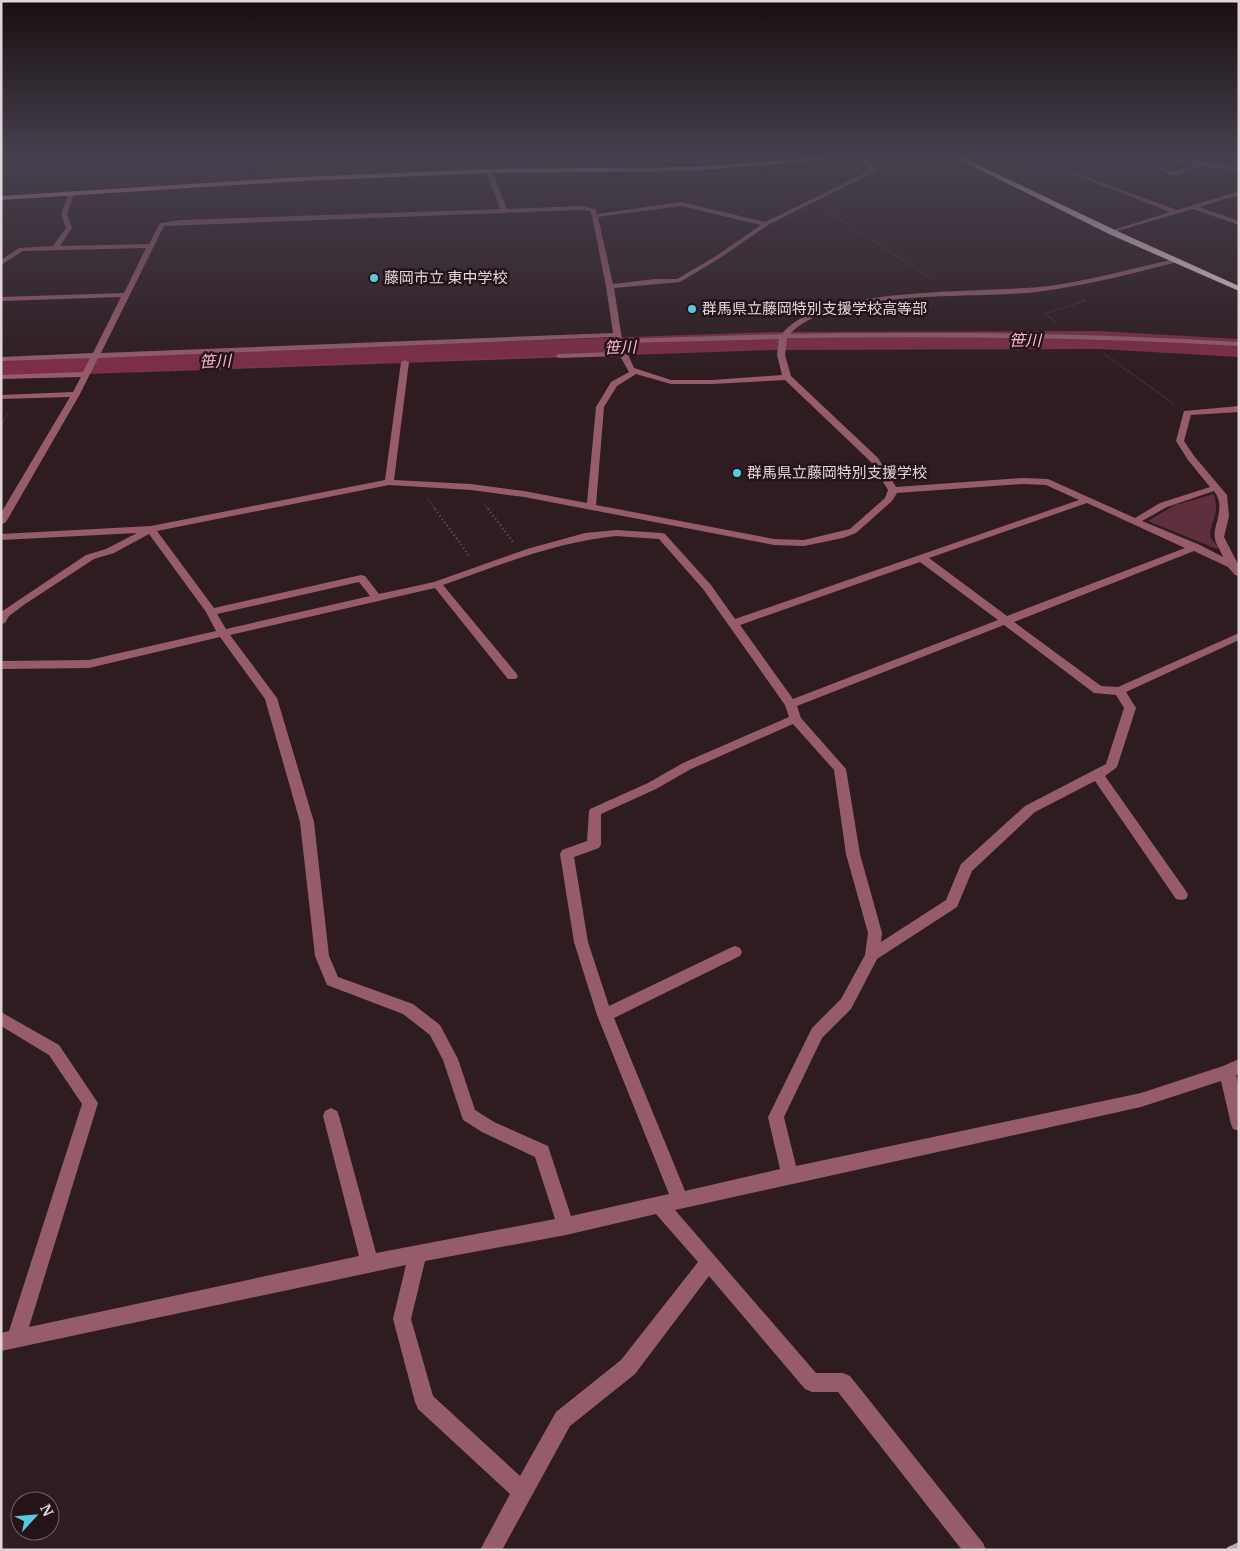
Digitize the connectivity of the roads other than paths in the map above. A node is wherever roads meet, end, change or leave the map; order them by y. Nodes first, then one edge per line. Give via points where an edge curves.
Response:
1 (68, 229) edge
2 (159, 229) edge
3 (598, 229) edge
4 (758, 229) edge
5 (1107, 229) edge
6 (1120, 229) edge
7 (1112, 232) junction
8 (151, 246) junction
9 (56, 248) junction
10 (1175, 261) junction
11 (1, 263) edge
12 (610, 286) junction
13 (1239, 289) edge
14 (126, 295) junction
15 (1, 299) edge
16 (618, 338) junction
17 (784, 338) junction
18 (1239, 344) edge
19 (623, 354) junction
20 (559, 356) road end
21 (94, 359) junction
22 (1, 360) edge
23 (405, 362) road end
24 (87, 372) junction
25 (636, 372) junction
26 (787, 376) junction
27 (1, 377) edge
28 (76, 394) junction
29 (1, 397) edge
30 (1239, 409) edge
31 (389, 482) junction
32 (1216, 488) junction
33 (893, 490) junction
34 (1087, 500) junction
35 (591, 507) junction
36 (1, 522) edge
37 (1135, 522) junction
38 (671, 523) junction
39 (151, 529) junction
40 (662, 536) junction
41 (1, 538) edge
42 (1196, 547) junction
43 (922, 558) junction
44 (1235, 569) edge
45 (438, 584) junction
46 (377, 598) junction
47 (211, 612) junction
48 (1004, 620) junction
49 (1, 621) edge
50 (734, 623) junction
51 (223, 634) junction
52 (1239, 636) edge
53 (1, 665) edge
54 (512, 676) dead end
55 (1118, 691) junction
56 (791, 704) junction
57 (796, 719) junction
58 (1097, 774) junction
59 (1181, 895) dead end
60 (735, 952) dead end
61 (872, 955) junction
62 (605, 1014) junction
63 (1, 1018) edge
64 (1233, 1069) edge
65 (332, 1116) dead end
66 (1239, 1124) edge
67 (790, 1175) junction
68 (680, 1200) junction
69 (660, 1205) junction
70 (566, 1226) junction
71 (418, 1254) junction
72 (709, 1262) junction
73 (370, 1263) junction
74 (9, 1340) edge
75 (523, 1492) junction
76 (490, 1550) edge
77 (976, 1550) edge

1 - 9 street
2 - 8 street
3 - 12 street
4 - 12 street via 678,281
5 - 7 highway
6 - 7 street
7 - 10 highway
8 - 9 street
8 - 14 street
9 - 11 street via 21,249
10 - 13 highway
10 - 17 street via 1034,290 887,299 845,305 814,315 794,326
12 - 16 street
14 - 15 street
14 - 21 street
16 - 17 street
16 - 19 street
16 - 21 street
17 - 18 street via 890,333 1081,335
17 - 26 street via 779,348
19 - 20 street
19 - 25 street via 631,370
21 - 22 street
21 - 24 street
23 - 31 street
24 - 27 street
24 - 28 street
25 - 26 street via 671,382 691,383
25 - 35 street via 614,384 600,407
26 - 33 street via 875,460
28 - 29 street
28 - 36 street
30 - 32 street via 1187,413 1180,441
31 - 35 street via 524,494
31 - 39 street
32 - 37 street via 1149,510
32 - 44 street via 1222,496 1223,509 1219,538
33 - 34 street via 1048,482
33 - 38 street via 889,499 853,531 804,543 774,542
34 - 37 street
34 - 43 street
35 - 38 street
37 - 42 street
38 - 40 street
39 - 41 street
39 - 47 street
39 - 49 street via 90,557 21,602
40 - 45 street via 616,533 585,536
40 - 50 street
42 - 44 street
42 - 48 street
43 - 48 street
43 - 50 street
45 - 46 street
45 - 54 street
46 - 47 street via 361,578
46 - 51 street
47 - 51 street
48 - 55 street via 1098,690
48 - 56 street
50 - 56 street
51 - 53 street via 89,664
51 - 70 street via 271,698 307,822 322,956 332,981 408,1009 435,1030 450,1059 469,1115 542,1152
52 - 55 street
55 - 58 street via 1130,708 1111,767
56 - 57 street
57 - 61 street via 840,769 853,854 875,933
57 - 62 street via 687,766 595,812 594,844 567,854 581,942
58 - 59 street
58 - 61 street via 1030,809 966,868 952,903
60 - 62 street
61 - 67 street via 846,1004 817,1032 776,1117
62 - 68 street
63 - 74 street via 54,1050 90,1103
64 - 66 street
64 - 67 street via 1140,1100
65 - 73 street
67 - 68 street
68 - 69 street
69 - 70 street
69 - 72 street
70 - 71 street
71 - 73 street
71 - 75 street via 402,1319 425,1402
72 - 75 street via 628,1367 563,1419
72 - 77 street via 812,1382 842,1383
73 - 74 street
75 - 76 street

